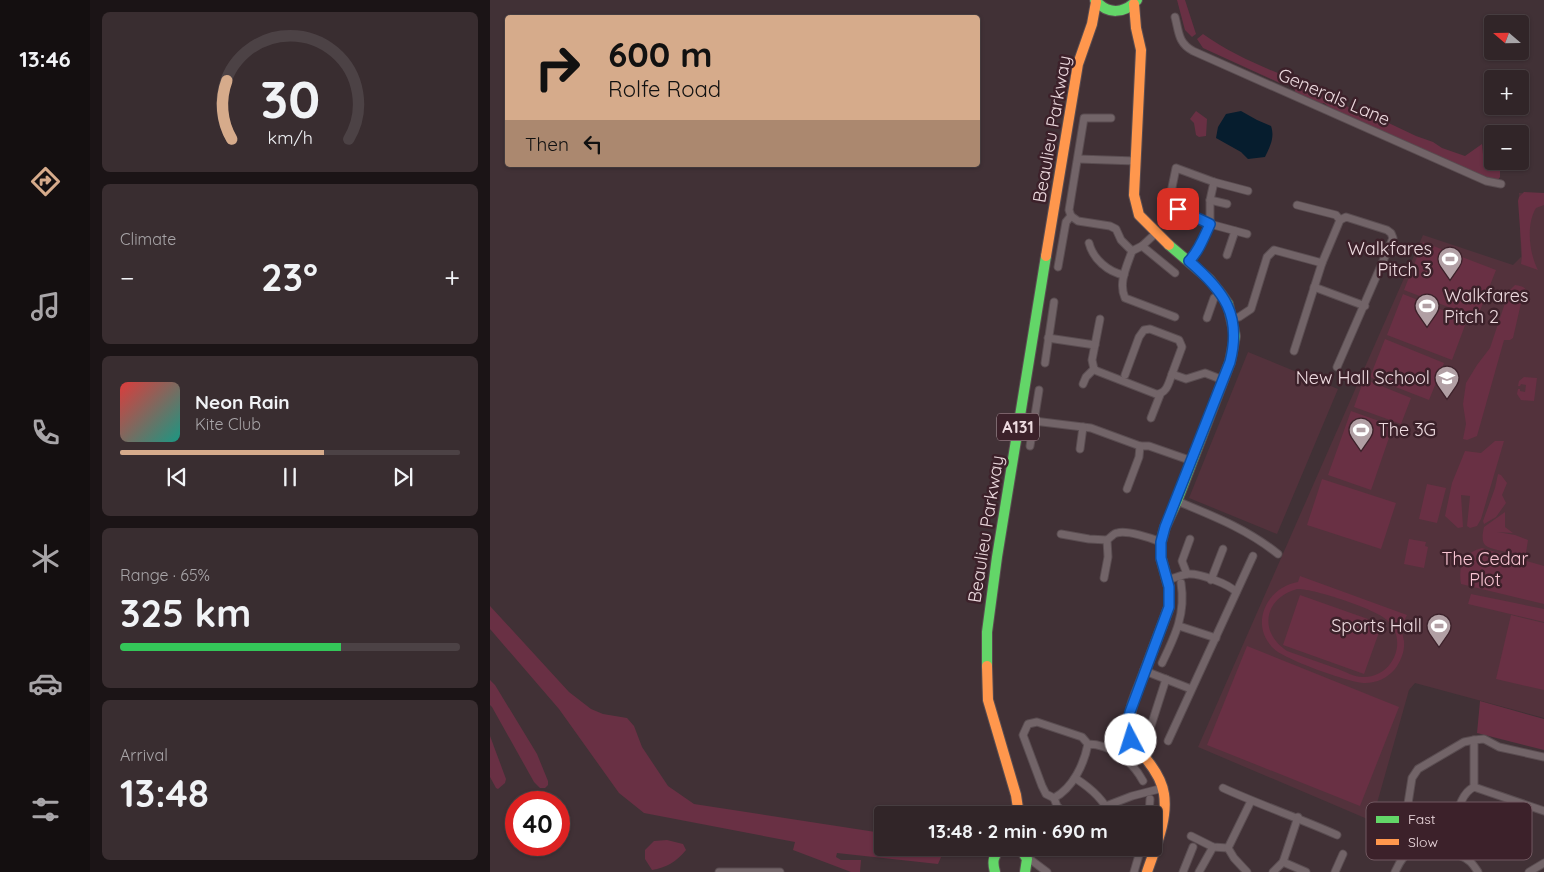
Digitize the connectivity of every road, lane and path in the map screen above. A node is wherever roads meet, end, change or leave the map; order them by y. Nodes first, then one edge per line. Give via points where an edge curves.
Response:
1 (1096, 1) edge
2 (1135, 2) edge
3 (1116, 12) junction
4 (1175, 17) dead end
5 (1136, 28) junction
6 (1085, 39) junction
7 (1111, 118) dead end
8 (1078, 159) junction
9 (1136, 161) junction
10 (1214, 182) junction
11 (1501, 184) dead end
12 (1248, 191) dead end
13 (1210, 200) junction
14 (1227, 204) dead end
15 (1297, 205) dead end
16 (1071, 216) junction
17 (1340, 220) junction
18 (1210, 224) junction
19 (1236, 230) junction
20 (1156, 233) junction
21 (1247, 234) dead end
22 (1089, 243) dead end
23 (1142, 246) junction
24 (1132, 251) junction
25 (1227, 255) dead end
26 (1189, 261) junction
27 (1322, 263) junction
28 (1058, 267) dead end
29 (1175, 273) dead end
30 (1124, 275) junction
31 (1314, 287) junction
32 (1221, 294) junction
33 (1054, 302) dead end
34 (1365, 306) junction
35 (1175, 317) dead end
36 (1100, 318) dead end
37 (1207, 318) dead end
38 (1232, 318) junction
39 (1048, 338) junction
40 (1095, 345) junction
41 (1294, 351) dead end
42 (1044, 363) dead end
43 (1337, 367) dead end
44 (1094, 369) junction
45 (1172, 374) junction
46 (1125, 375) dead end
47 (1223, 380) junction
48 (1083, 384) dead end
49 (1039, 390) dead end
50 (1160, 395) junction
51 (1151, 418) dead end
52 (1034, 420) junction
53 (1083, 427) junction
54 (1030, 446) dead end
55 (1140, 446) junction
56 (1080, 449) dead end
57 (1192, 461) junction
58 (1127, 489) dead end
59 (1177, 501) junction
60 (1061, 534) dead end
61 (1190, 539) dead end
62 (1107, 540) junction
63 (1161, 542) junction
64 (1223, 549) dead end
65 (1278, 554) dead end
66 (1253, 556) dead end
67 (1187, 574) junction
68 (1104, 578) dead end
69 (1168, 580) junction
70 (1211, 580) junction
71 (1181, 583) dead end
72 (1236, 592) junction
73 (1179, 626) junction
74 (1216, 638) junction
75 (1162, 663) dead end
76 (1145, 671) junction
77 (1166, 679) junction
78 (1191, 689) junction
79 (1150, 729) dead end
80 (1474, 740) junction
81 (1168, 741) dead end
82 (1088, 744) junction
83 (1544, 757) edge
84 (1075, 778) junction
85 (1143, 781) dead end
86 (1474, 787) junction
87 (1163, 788) junction
88 (1223, 788) dead end
89 (1054, 798) junction
90 (1150, 799) dead end
91 (1251, 801) junction
92 (1408, 802) edge
93 (1461, 802) edge
94 (1518, 802) edge
95 (1018, 806) edge
96 (1057, 806) edge
97 (1106, 806) joint
98 (1150, 806) edge
99 (1532, 807) edge
100 (1544, 811) edge
101 (1298, 817) junction
102 (1337, 834) dead end
103 (1191, 836) dead end
104 (1193, 847) dead end
105 (1213, 847) junction
106 (1228, 848) junction
107 (1342, 854) dead end
108 (994, 856) edge
109 (1027, 856) joint
110 (1139, 856) edge
111 (1400, 860) edge
112 (1468, 860) edge
113 (1283, 862) junction
114 (1188, 863) junction
115 (1544, 863) edge
116 (1200, 869) edge
117 (718, 872) edge
118 (780, 872) edge
119 (995, 872) edge
120 (1025, 872) edge
121 (1047, 872) edge
122 (1134, 872) edge
123 (1147, 872) edge
124 (1183, 872) edge
125 (1247, 872) edge
126 (1273, 872) edge
127 (1306, 872) edge
128 (1336, 872) edge
129 (1395, 872) edge
130 (1478, 872) edge
131 (1529, 872) edge

1 - 3 main road via 1104,9
1 - 6 main road, Beaulieu Parkway / A131 via 1097,8
2 - 3 main road, Beaulieu Parkway via 1129,8
2 - 5 main road
3 - 5 street via 1125,14
3 - 6 main road, Beaulieu Parkway / A131 via 1099,21
4 - 11 street, Generals Lane via 1181,41 1193,51 1486,181
5 - 9 main road via 1141,67
6 - 95 main road, Beaulieu Parkway / A131 via 1078,64 986,632 988,700
7 - 8 street via 1084,118
8 - 9 street
8 - 16 street via 1069,210
9 - 20 main road via 1136,207
10 - 12 street
10 - 13 street
10 - 18 street via 1176,168 1170,198 1178,209
13 - 14 street
13 - 18 street
15 - 17 street via 1336,215
16 - 24 street via 1078,222 1116,229
16 - 28 street via 1066,222
17 - 27 street
17 - 34 street via 1346,217 1392,233 1393,238
18 - 19 street
18 - 26 street via 1197,253
19 - 21 street
19 - 25 street
20 - 23 street
20 - 26 main road
22 - 30 street via 1107,268
23 - 24 street
23 - 29 street
24 - 30 street
26 - 32 main road via 1210,279
27 - 31 street
27 - 38 street via 1274,250 1267,257 1251,309
30 - 35 street via 1122,291 1125,298
31 - 34 street
31 - 41 street
32 - 37 street via 1214,298
32 - 38 main road
33 - 39 street
34 - 43 street
36 - 40 street
38 - 47 main road via 1233,350
39 - 40 street
39 - 42 street
40 - 44 street
44 - 48 street
44 - 50 street
45 - 46 street via 1181,344 1179,340 1150,329 1144,330 1139,337
45 - 47 street via 1186,379 1205,373
45 - 50 street
47 - 57 main road
49 - 52 street
50 - 51 street
52 - 53 street
52 - 54 street
53 - 55 street
53 - 56 street
55 - 57 street
55 - 58 street
57 - 59 main road
59 - 63 main road
59 - 65 street via 1233,524
60 - 62 street
61 - 67 street via 1182,561
62 - 63 street via 1117,532
62 - 68 street
63 - 69 main road via 1161,558
64 - 70 street
66 - 72 street
67 - 69 street
67 - 70 street
69 - 76 main road via 1169,607
70 - 72 street via 1228,585
71 - 73 street via 1184,598
72 - 74 street
73 - 74 street
73 - 75 street
74 - 78 street
76 - 77 street
76 - 87 main road via 1130,712 1128,732 1154,768
77 - 78 street
77 - 79 street
78 - 81 street
80 - 83 street via 1484,739 1498,747
80 - 86 street
80 - 92 street via 1464,742 1418,769 1412,778
82 - 84 street
82 - 85 street via 1097,744 1128,761
82 - 89 street via 1082,737 1036,722 1026,727 1024,741 1038,777 1046,794
84 - 89 street
84 - 97 street
86 - 93 street via 1468,790
86 - 94 street
87 - 97 street
87 - 123 main road via 1164,813
88 - 91 street
89 - 96 street
90 - 98 street
91 - 101 street
91 - 106 street
99 - 100 street
101 - 102 street
101 - 113 street
103 - 105 street
104 - 114 street
105 - 106 street
105 - 116 street
106 - 125 street
107 - 128 street
108 - 119 main road
109 - 120 main road
109 - 121 street
110 - 122 street
111 - 129 street
112 - 130 street
113 - 126 street
113 - 127 street
114 - 116 street
114 - 124 street
115 - 131 street
117 - 118 street

